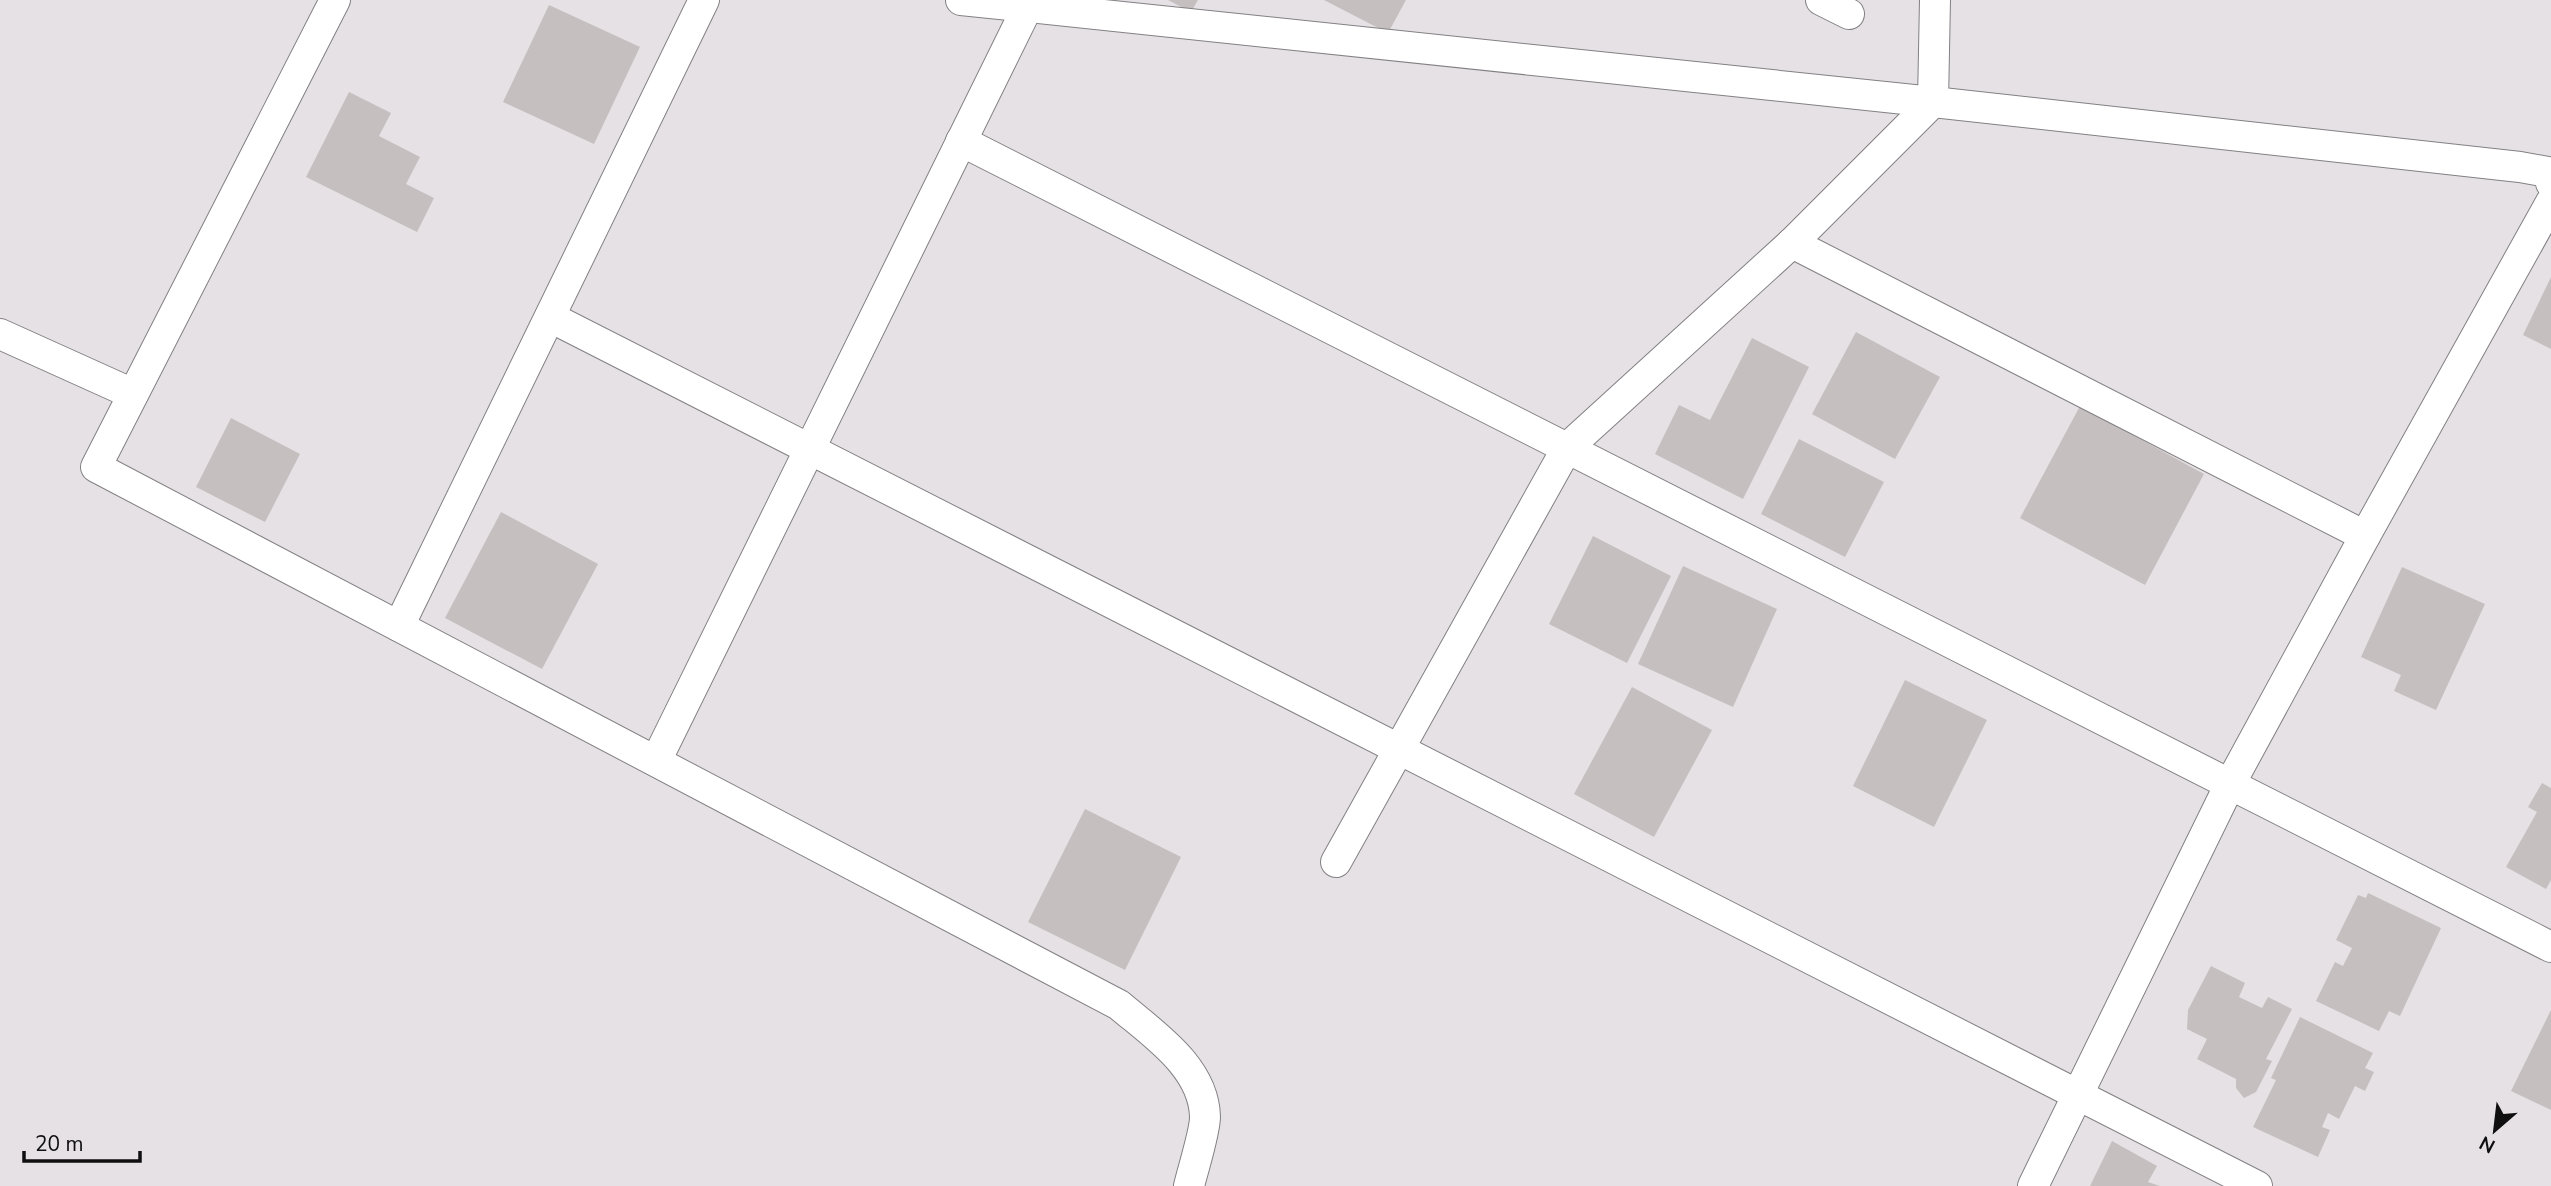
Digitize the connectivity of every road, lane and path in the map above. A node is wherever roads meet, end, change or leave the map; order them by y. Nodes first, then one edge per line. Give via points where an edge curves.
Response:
1 (335, 0) edge
2 (704, 0) edge
3 (961, 0) edge
4 (1821, 0) edge
5 (1935, 0) edge
6 (1028, 6) junction
7 (1849, 13) dead end
8 (1933, 102) junction
9 (961, 141) junction
10 (2551, 184) edge
11 (2551, 202) edge
12 (1792, 243) junction
13 (550, 317) junction
14 (0, 334) edge
15 (133, 394) junction
16 (1567, 448) junction
17 (810, 449) junction
18 (2365, 536) junction
19 (399, 626) junction
20 (1398, 749) junction
21 (656, 761) junction
22 (2230, 784) junction
23 (1336, 862) dead end
24 (2551, 947) edge
25 (2078, 1095) junction
26 (1189, 1186) edge
27 (2033, 1186) edge
28 (2257, 1186) edge

1 - 15 street
2 - 13 street
3 - 6 street
4 - 7 street
5 - 8 street
6 - 8 street
6 - 9 street
8 - 10 street via 2520,167 2547,172
8 - 12 street
9 - 16 street
9 - 17 street
11 - 18 street
12 - 16 street
12 - 18 street
13 - 17 street
13 - 19 street
14 - 15 street
15 - 19 street via 96,467
16 - 20 street
16 - 22 street
17 - 20 street
17 - 21 street
18 - 22 street
19 - 21 street
20 - 23 street
20 - 25 street
21 - 26 street via 1119,1005 1172,1050 1197,1084 1205,1118
22 - 24 street
22 - 25 street
25 - 27 street
25 - 28 street

